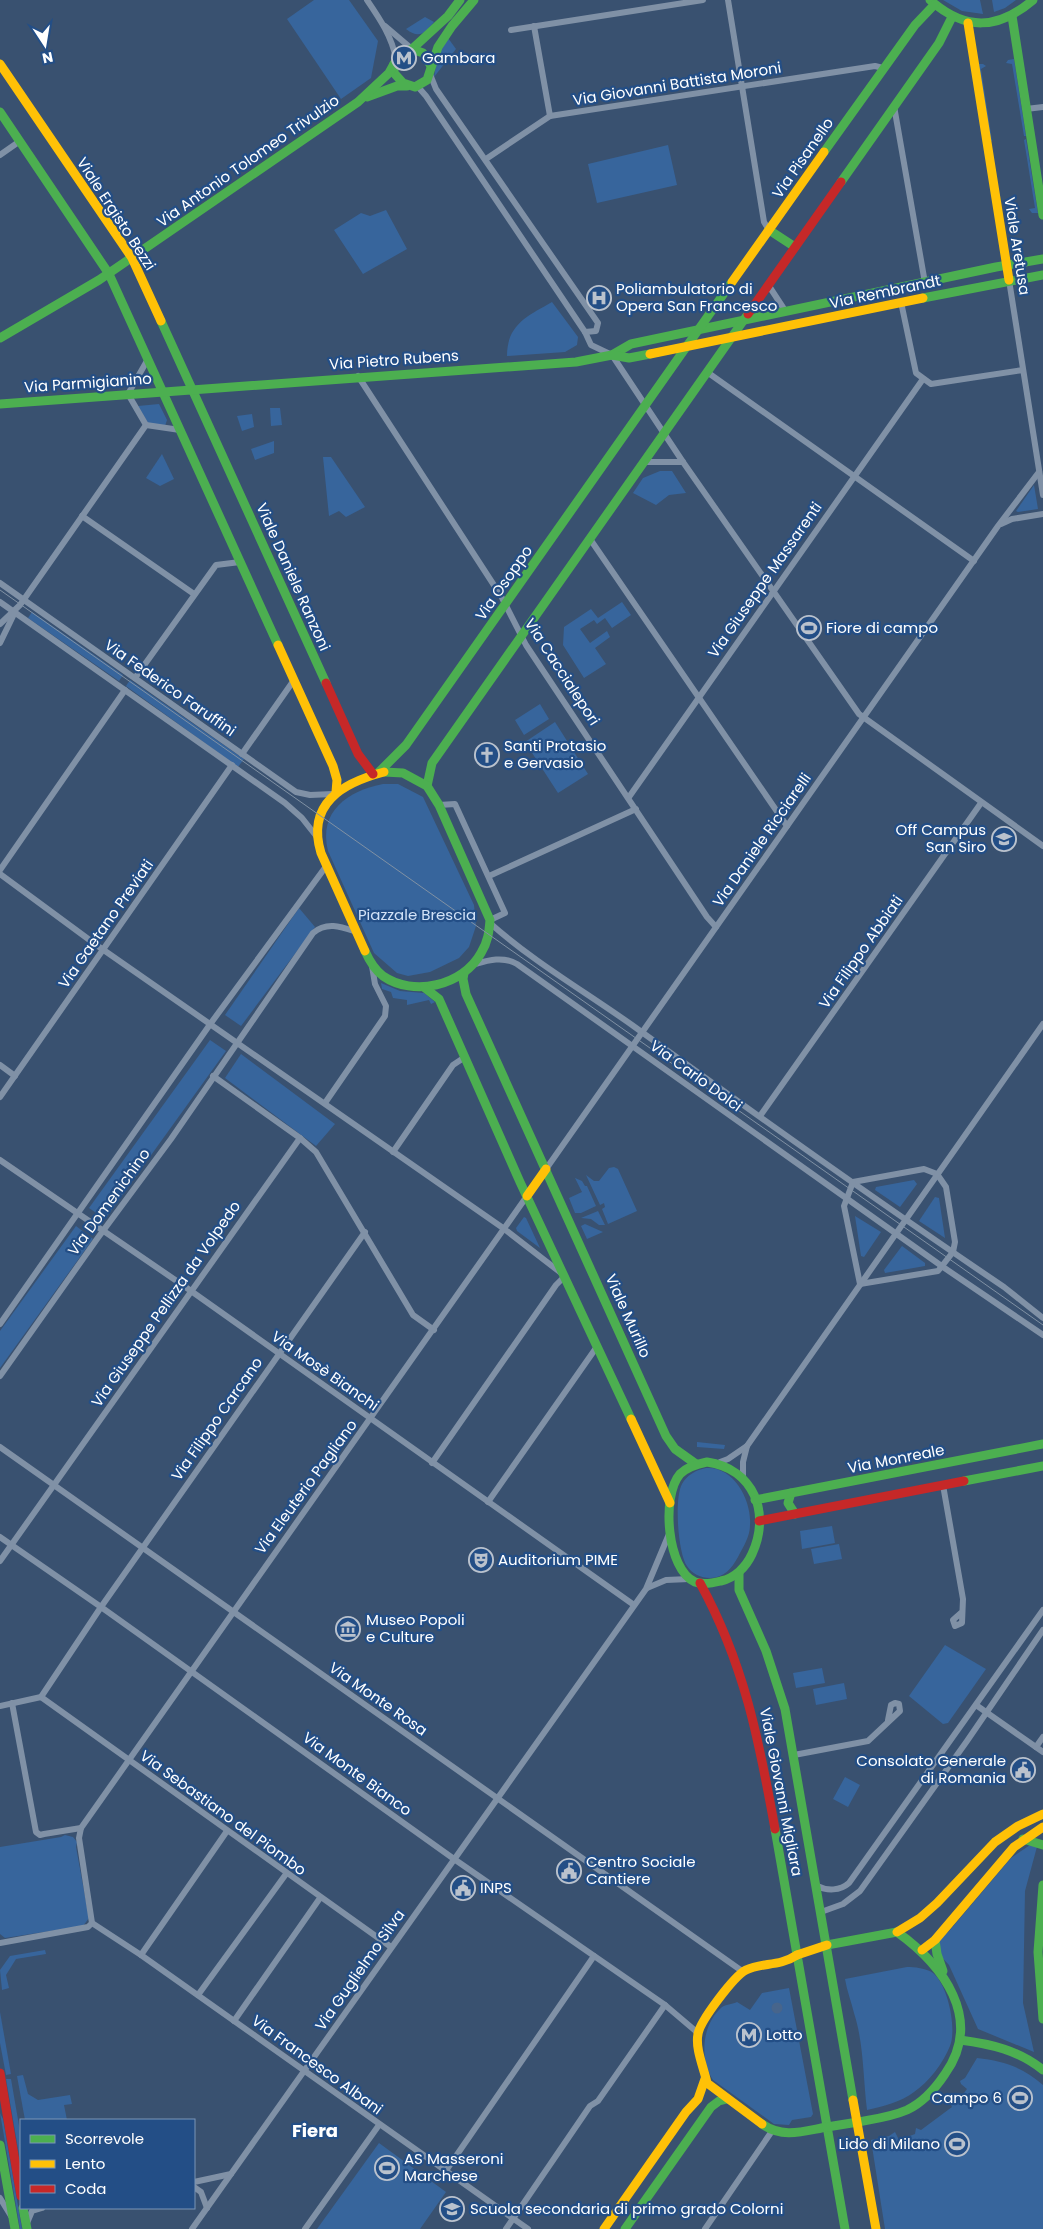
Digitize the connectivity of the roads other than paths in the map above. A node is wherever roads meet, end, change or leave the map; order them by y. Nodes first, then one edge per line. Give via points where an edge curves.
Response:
1 (367, 0) edge
2 (460, 0) edge
3 (474, 0) edge
4 (703, 0) edge
5 (728, 0) edge
6 (1033, 0) edge
7 (932, 2) edge
8 (1012, 16) junction
9 (952, 17) junction
10 (968, 23) junction
11 (384, 25) junction
12 (534, 26) junction
13 (511, 30) dead end
14 (412, 49) junction
15 (395, 62) junction
16 (0, 64) edge
17 (883, 68) junction
18 (430, 70) junction
19 (411, 86) junction
20 (741, 86) junction
21 (358, 102) junction
22 (894, 106) junction
23 (1043, 107) edge
24 (1026, 109) junction
25 (0, 112) edge
26 (550, 116) junction
27 (20, 141) junction
28 (0, 155) edge
29 (486, 159) junction
30 (1043, 215) edge
31 (769, 230) junction
32 (795, 247) junction
33 (132, 258) junction
34 (1043, 259) edge
35 (1006, 265) junction
36 (109, 274) junction
37 (1043, 275) edge
38 (1009, 280) junction
39 (925, 283) junction
40 (769, 286) junction
41 (901, 302) junction
42 (786, 312) junction
43 (743, 321) junction
44 (698, 330) junction
45 (586, 332) junction
46 (732, 337) junction
47 (0, 338) edge
48 (687, 346) junction
49 (612, 355) junction
50 (148, 359) junction
51 (1023, 370) junction
52 (708, 372) junction
53 (358, 376) junction
54 (924, 379) junction
55 (192, 389) junction
56 (177, 390) joint
57 (163, 392) junction
58 (128, 394) junction
59 (0, 404) edge
60 (646, 404) junction
61 (146, 425) junction
62 (180, 430) junction
63 (664, 433) junction
64 (644, 462) junction
65 (683, 462) junction
66 (1041, 472) edge
67 (854, 476) junction
68 (1043, 495) edge
69 (1043, 514) edge
70 (82, 516) junction
71 (998, 526) junction
72 (590, 539) junction
73 (974, 561) junction
74 (240, 562) junction
75 (0, 583) edge
76 (774, 590) junction
77 (194, 594) junction
78 (23, 600) junction
79 (0, 602) edge
80 (506, 604) junction
81 (14, 612) junction
82 (0, 624) edge
83 (522, 636) junction
84 (0, 642) edge
85 (135, 678) junction
86 (294, 680) junction
87 (125, 690) junction
88 (698, 698) junction
89 (864, 719) junction
90 (242, 754) junction
91 (232, 765) junction
92 (375, 774) junction
93 (427, 786) junction
94 (334, 793) junction
95 (629, 797) junction
96 (981, 803) junction
97 (439, 804) junction
98 (636, 808) junction
99 (787, 826) junction
100 (317, 837) junction
101 (1041, 844) edge
102 (327, 865) junction
103 (0, 870) edge
104 (0, 874) edge
105 (489, 876) junction
106 (490, 922) junction
107 (716, 927) junction
108 (357, 932) junction
109 (103, 950) junction
110 (371, 964) junction
111 (475, 964) junction
112 (460, 974) junction
113 (425, 988) junction
114 (211, 1024) junction
115 (1043, 1024) edge
116 (642, 1033) junction
117 (236, 1041) junction
118 (633, 1046) junction
119 (465, 1057) junction
120 (0, 1066) edge
121 (15, 1076) junction
122 (213, 1076) junction
123 (0, 1097) edge
124 (324, 1103) junction
125 (760, 1116) junction
126 (300, 1138) junction
127 (393, 1152) junction
128 (0, 1160) edge
129 (546, 1169) junction
130 (937, 1174) junction
131 (853, 1182) junction
132 (527, 1196) junction
133 (847, 1198) junction
134 (77, 1213) junction
135 (906, 1219) junction
136 (503, 1228) junction
137 (102, 1231) junction
138 (365, 1232) junction
139 (896, 1233) junction
140 (953, 1252) junction
141 (943, 1267) junction
142 (565, 1276) junction
143 (860, 1284) junction
144 (191, 1291) junction
145 (1043, 1318) edge
146 (0, 1324) edge
147 (434, 1330) junction
148 (1043, 1335) edge
149 (596, 1348) junction
150 (277, 1354) junction
151 (0, 1376) edge
152 (371, 1418) junction
153 (1043, 1444) edge
154 (747, 1446) junction
155 (0, 1447) edge
156 (720, 1462) junction
157 (432, 1463) junction
158 (696, 1464) junction
159 (1043, 1466) edge
160 (742, 1476) junction
161 (54, 1485) junction
162 (943, 1485) junction
163 (792, 1493) junction
164 (755, 1500) junction
165 (488, 1502) junction
166 (670, 1503) junction
167 (795, 1514) junction
168 (760, 1521) junction
169 (670, 1533) junction
170 (0, 1537) edge
171 (11, 1545) junction
172 (142, 1547) junction
173 (0, 1560) edge
174 (739, 1573) junction
175 (689, 1579) junction
176 (700, 1583) junction
177 (646, 1589) junction
178 (634, 1605) junction
179 (101, 1607) junction
180 (1043, 1610) edge
181 (962, 1612) dead end
182 (232, 1613) junction
183 (1043, 1630) edge
184 (191, 1671) junction
185 (994, 1680) junction
186 (1003, 1687) junction
187 (41, 1697) junction
188 (12, 1704) junction
189 (976, 1705) junction
190 (0, 1706) edge
191 (986, 1712) junction
192 (888, 1720) dead end
193 (964, 1722) junction
194 (976, 1728) junction
195 (1043, 1737) edge
196 (1036, 1747) junction
197 (1043, 1752) edge
198 (794, 1755) junction
199 (128, 1760) junction
200 (496, 1798) junction
201 (1043, 1814) edge
202 (1043, 1827) edge
203 (81, 1828) junction
204 (227, 1831) junction
205 (1023, 1839) junction
206 (1043, 1845) edge
207 (454, 1859) junction
208 (286, 1874) junction
209 (1043, 1885) edge
210 (817, 1886) junction
211 (320, 1898) junction
212 (821, 1912) junction
213 (92, 1923) junction
214 (897, 1932) junction
215 (935, 1940) junction
216 (0, 1943) edge
217 (827, 1945) junction
218 (391, 1947) junction
219 (922, 1950) junction
220 (141, 1955) junction
221 (797, 1955) junction
222 (594, 1956) junction
223 (742, 1971) junction
224 (946, 1978) junction
225 (198, 1995) junction
226 (665, 2005) junction
227 (1043, 2019) edge
228 (234, 2021) junction
229 (698, 2034) junction
230 (960, 2040) junction
231 (1043, 2070) edge
232 (303, 2071) junction
233 (0, 2073) edge
234 (705, 2079) junction
235 (727, 2099) junction
236 (0, 2102) edge
237 (858, 2122) junction
238 (379, 2125) junction
239 (9, 2126) junction
240 (827, 2127) junction
241 (772, 2131) junction
242 (0, 2145) edge
243 (445, 2172) junction
244 (231, 2174) junction
245 (195, 2182) edge
246 (195, 2189) edge
247 (20, 2190) edge
248 (0, 2198) edge
249 (207, 2208) junction
250 (23, 2209) edge
251 (39, 2209) edge
252 (513, 2219) junction
253 (14, 2225) edge
254 (27, 2228) edge
255 (192, 2229) edge
256 (306, 2229) edge
257 (506, 2229) edge
258 (528, 2229) edge
259 (604, 2229) edge
260 (625, 2229) edge
261 (706, 2229) edge
262 (845, 2229) edge
263 (876, 2229) edge

1 - 11 street
2 - 14 street via 448,16
3 - 18 street via 454,21 434,54
4 - 12 street
5 - 20 street
6 - 8 street
7 - 9 street
7 - 17 street, Via Pisanello
8 - 10 street via 990,23
8 - 24 street, Viale Aretusa
9 - 10 street
9 - 22 street via 939,43
10 - 35 street, Viale Aretusa
11 - 14 street
11 - 15 street via 394,46
12 - 13 street
12 - 26 street
14 - 15 street via 403,52
14 - 18 street via 423,53
15 - 19 street via 397,79
15 - 21 street, Via Antonio Tolomeo Trivulzio via 389,73
16 - 33 street, Viale Ergisto Bezzi
17 - 20 street, Via Giovanni Battista Moroni via 876,66
17 - 31 street, Via Pisanello
18 - 19 street via 424,83
18 - 29 street via 436,89
19 - 21 street, Via Antonio Tolomeo Trivulzio via 382,91
19 - 45 street via 419,88 426,96
20 - 26 street, Via Giovanni Battista Moroni
20 - 31 street via 764,222
21 - 33 street, Via Antonio Tolomeo Trivulzio
22 - 32 street
22 - 39 street
23 - 24 street
24 - 30 street, Viale Aretusa
25 - 27 street
26 - 29 street, Via Giovanni Battista Moroni
27 - 28 street
27 - 36 street
29 - 45 street via 598,323 596,331
31 - 32 street
31 - 44 street, Via Pisanello
32 - 40 street
33 - 36 street, Via Antonio Tolomeo Trivulzio
33 - 55 street, Viale Ergisto Bezzi
34 - 35 street, Via Rembrandt
35 - 38 street, Viale Aretusa
35 - 39 street, Via Rembrandt
36 - 47 street, Via Antonio Tolomeo Trivulzio
36 - 50 street
37 - 38 street, Via Rembrandt
38 - 41 street, Via Rembrandt
38 - 51 street, Viale Aretusa
39 - 42 street, Via Rembrandt
40 - 42 street
40 - 43 street
41 - 46 street, Via Rembrandt
41 - 54 street via 916,373
42 - 43 street, Via Rembrandt
43 - 44 street, Via Rembrandt
43 - 46 street
44 - 48 street, Via Pisanello
44 - 49 street, Via Rembrandt via 631,344
45 - 49 street via 591,345
46 - 48 street, Via Rembrandt
46 - 52 street
48 - 49 street, Via Rembrandt via 629,358
48 - 60 street, Via Osoppo
49 - 53 street, Via Pietro Rubens via 576,362
49 - 60 street
50 - 57 street
50 - 58 street
51 - 54 street via 931,384
51 - 66 street, Viale Aretusa
52 - 63 street
52 - 67 street
53 - 55 street, Via Pietro Rubens
53 - 80 street, Via Caccialepori
54 - 67 street, Via Giuseppe Massarenti
55 - 56 street, Via Pietro Rubens
55 - 92 street, Viale Daniele Ranzoni via 358,754
56 - 57 street, Via Parmigianino
57 - 58 street, Via Parmigianino
57 - 62 street
58 - 59 street, Via Parmigianino
58 - 61 street
60 - 63 street
60 - 80 street, Via Osoppo
61 - 62 street
61 - 70 street
62 - 74 street
63 - 64 street
63 - 65 street
64 - 65 street
64 - 72 street
65 - 76 street
66 - 68 street, Viale Aretusa
66 - 71 street, Via Daniele Ricciarelli
67 - 73 street
67 - 76 street, Via Giuseppe Massarenti
69 - 71 street via 1012,519
70 - 77 street
70 - 78 street
71 - 73 street, Via Daniele Ricciarelli
72 - 83 street
72 - 88 street
73 - 89 street, Via Daniele Ricciarelli
74 - 77 street via 216,565
74 - 86 street
75 - 78 street, Via Federico Faruffini
76 - 88 street, Via Giuseppe Massarenti
76 - 89 street
77 - 85 street
78 - 81 street
78 - 85 street, Via Federico Faruffini
79 - 81 street, Via Federico Faruffini
80 - 83 street, Via Caccialepori
80 - 92 street, Via Osoppo via 401,753
81 - 82 street
81 - 84 street
81 - 87 street, Via Federico Faruffini
83 - 93 street via 432,764
83 - 95 street, Via Caccialepori
85 - 90 street, Via Federico Faruffini
86 - 90 street
86 - 94 street via 333,766 337,780
87 - 91 street, Via Federico Faruffini
87 - 103 street
88 - 95 street, Via Giuseppe Massarenti
88 - 99 street
89 - 96 street
89 - 99 street, Via Daniele Ricciarelli
90 - 94 street, Via Federico Faruffini via 300,794
91 - 100 street, Via Federico Faruffini via 296,811
91 - 109 street, Via Gaetano Previati
92 - 93 street via 403,773
92 - 94 street
93 - 97 street
94 - 100 street via 322,810
95 - 98 street, Via Caccialepori
96 - 101 street
96 - 125 street, Via Filippo Abbiati
97 - 105 street via 455,804
97 - 106 street
98 - 105 street
98 - 107 street, Via Caccialepori
99 - 107 street, Via Daniele Ricciarelli
100 - 102 street
102 - 108 street
102 - 114 street, Via Domenichino
104 - 109 street
105 - 106 street via 505,914
106 - 111 street via 489,939
106 - 116 street, Via Carlo Dolci via 509,941
107 - 116 street, Via Daniele Ricciarelli
108 - 110 street
108 - 117 street, Via Domenichino via 327,926 313,933
109 - 114 street
109 - 121 street, Via Gaetano Previati
110 - 113 street via 390,980
110 - 124 street via 375,984 386,1006 385,1016
111 - 112 street
111 - 118 street, Via Carlo Dolci via 511,960
112 - 113 street
112 - 129 street, Viale Murillo via 466,994
113 - 119 street via 439,999
114 - 117 street
114 - 134 street, Via Domenichino
115 - 130 street
116 - 118 street, Via Daniele Ricciarelli
116 - 125 street, Via Carlo Dolci
117 - 122 street, Via Domenichino
117 - 124 street
118 - 129 street, Via Daniele Ricciarelli
118 - 133 street, Via Carlo Dolci
119 - 127 street via 453,1065
119 - 132 street
120 - 121 street
121 - 123 street, Via Gaetano Previati
122 - 126 street
122 - 137 street, Via Domenichino via 171,1139
124 - 127 street
125 - 131 street, Via Carlo Dolci
126 - 138 street via 314,1149
126 - 144 street, Via Giuseppe Pellizza da Volpedo
127 - 136 street
128 - 134 street, Via Mosè Bianchi
129 - 132 street
129 - 158 street, Viale Murillo via 666,1436 676,1449
130 - 131 street via 924,1169
130 - 135 street
130 - 140 street via 946,1188 955,1242
131 - 133 street
131 - 135 street, Via Carlo Dolci
132 - 136 street
132 - 142 street
133 - 139 street, Via Carlo Dolci
133 - 143 street via 845,1214
134 - 137 street, Via Mosè Bianchi
134 - 146 street, Via Domenichino
135 - 139 street
135 - 140 street, Via Carlo Dolci
136 - 142 street
136 - 147 street, Via Eleuterio Pagliano
137 - 144 street, Via Mosè Bianchi
137 - 151 street, Via Domenichino
138 - 147 street via 413,1315
138 - 150 street, Via Filippo Carcano
139 - 141 street, Via Carlo Dolci
139 - 143 street
140 - 141 street
140 - 145 street, Via Carlo Dolci
141 - 143 street via 935,1272
141 - 148 street, Via Carlo Dolci
142 - 149 street
142 - 157 street
143 - 154 street
144 - 150 street, Via Mosè Bianchi
144 - 161 street, Via Giuseppe Pellizza da Volpedo
147 - 152 street, Via Eleuterio Pagliano
149 - 165 street
149 - 166 street
150 - 152 street, Via Mosè Bianchi
150 - 172 street, Via Filippo Carcano
152 - 157 street, Via Mosè Bianchi
152 - 182 street, Via Eleuterio Pagliano
153 - 163 street, Via Monreale
154 - 156 street
154 - 160 street
155 - 161 street, Via Monte Rosa
156 - 158 street
156 - 160 street via 731,1466
157 - 165 street, Via Mosè Bianchi
158 - 166 street via 676,1479
159 - 162 street
160 - 164 street
161 - 171 street, Via Giuseppe Pellizza da Volpedo
161 - 172 street, Via Monte Rosa
162 - 167 street
162 - 181 street via 963,1599
163 - 164 street, Via Monreale
163 - 167 street via 788,1503
164 - 168 street
165 - 178 street, Via Mosè Bianchi
166 - 169 street
167 - 168 street
168 - 174 street via 752,1556
169 - 175 street via 680,1568
169 - 177 street, Via Guglielmo Silva
170 - 171 street, Via Monte Bianco
171 - 173 street, Via Giuseppe Pellizza da Volpedo
171 - 179 street, Via Monte Bianco
172 - 179 street, Via Filippo Carcano
172 - 182 street, Via Monte Rosa
174 - 176 street via 720,1582
174 - 198 street, Viale Giovanni Migliara via 739,1590 780,1689
175 - 176 street
175 - 177 street via 666,1580
176 - 221 street, Viale Giovanni Migliara via 711,1602 754,1716
177 - 178 street, Via Guglielmo Silva
178 - 200 street, Via Guglielmo Silva
179 - 184 street, Via Monte Bianco
179 - 187 street, Via Filippo Carcano
180 - 185 street
182 - 184 street, Via Eleuterio Pagliano
182 - 200 street, Via Monte Rosa
183 - 186 street
184 - 199 street, Via Eleuterio Pagliano
184 - 207 street, Via Monte Bianco
185 - 186 street
185 - 189 street
186 - 191 street
187 - 188 street
187 - 199 street, Via Sebastiano del Piombo
188 - 190 street
188 - 203 street via 34,1825 40,1835
189 - 191 street
189 - 193 street
191 - 194 street
191 - 196 street
192 - 198 street via 868,1741
193 - 194 street
193 - 210 street via 849,1883 834,1890
194 - 212 street via 860,1891 843,1904
195 - 196 street
196 - 197 street
198 - 210 street, Viale Giovanni Migliara
199 - 203 street, Via Eleuterio Pagliano
199 - 204 street, Via Sebastiano del Piombo
200 - 207 street, Via Guglielmo Silva
200 - 223 street, Via Monte Rosa
201 - 214 street via 1010,1830 995,1842 937,1903
202 - 205 street
203 - 213 street via 79,1838
204 - 208 street, Via Sebastiano del Piombo
204 - 220 street
205 - 206 street
205 - 215 street
207 - 218 street, Via Guglielmo Silva
207 - 222 street, Via Monte Bianco
208 - 211 street, Via Sebastiano del Piombo
208 - 225 street
209 - 227 street via 1038,1947
210 - 212 street, Viale Giovanni Migliara
211 - 218 street, Via Sebastiano del Piombo
211 - 228 street
212 - 217 street, Viale Giovanni Migliara
213 - 216 street via 88,1927
213 - 220 street, Via Francesco Albani
214 - 217 street
214 - 219 street
215 - 219 street
215 - 224 street
217 - 221 street
217 - 237 street, Viale Giovanni Migliara
218 - 232 street, Via Guglielmo Silva
219 - 224 street
220 - 225 street, Via Francesco Albani
221 - 223 street via 786,1962
221 - 240 street, Viale Giovanni Migliara
222 - 226 street, Via Monte Bianco
222 - 243 street
223 - 229 street via 708,2015
224 - 230 street via 958,2009
225 - 228 street, Via Francesco Albani
226 - 229 street, Via Monte Bianco
226 - 252 street via 598,2101 590,2106
228 - 232 street, Via Francesco Albani
229 - 234 street
230 - 231 street via 1009,2049
230 - 237 street via 950,2069 921,2101 898,2114
232 - 238 street, Via Francesco Albani
232 - 244 street, Via Guglielmo Silva
233 - 239 street
234 - 235 street via 710,2087
234 - 259 street via 698,2099
235 - 241 street
235 - 260 street via 711,2107
236 - 239 street
237 - 240 street
237 - 263 street, Viale Giovanni Migliara
238 - 243 street, Via Francesco Albani
238 - 256 street
239 - 247 street
240 - 241 street via 789,2133
240 - 262 street, Viale Giovanni Migliara
241 - 261 street
242 - 253 street
243 - 252 street, Via Francesco Albani
244 - 245 street
244 - 249 street, Via Guglielmo Silva
246 - 249 street via 201,2192
248 - 253 street
249 - 255 street, Via Guglielmo Silva
250 - 254 street
251 - 254 street via 32,2211
252 - 257 street
252 - 258 street, Via Francesco Albani

